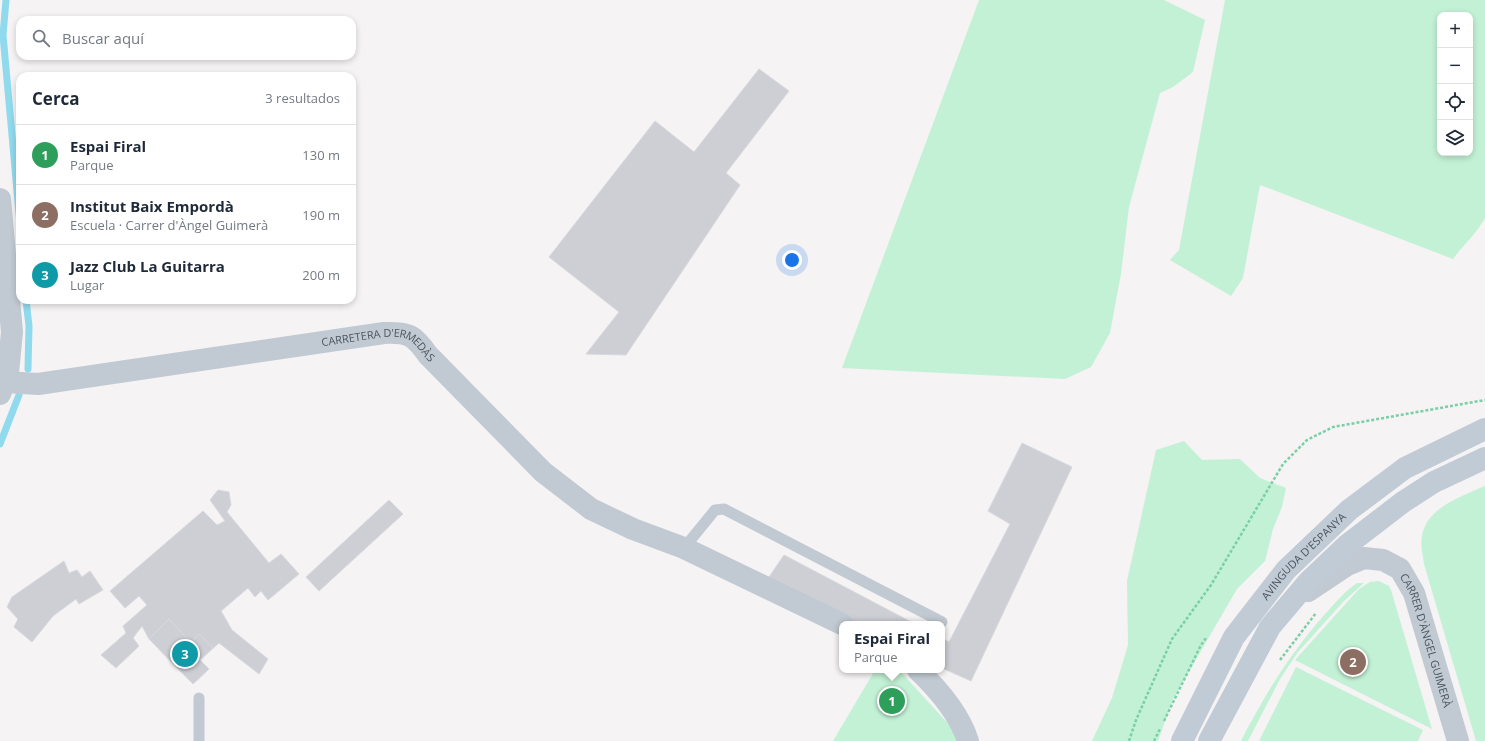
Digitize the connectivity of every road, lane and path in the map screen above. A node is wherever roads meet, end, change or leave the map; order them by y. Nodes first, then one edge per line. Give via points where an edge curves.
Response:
1 (0, 199) edge
2 (2, 388) edge
3 (1485, 400) edge
4 (1485, 430) edge
5 (1485, 458) edge
6 (684, 548) junction
7 (1319, 611) dead end
8 (940, 621) edge
9 (839, 623) edge
10 (1263, 644) junction
11 (1277, 666) dead end
12 (921, 673) edge
13 (199, 698) dead end
14 (199, 741) edge
15 (968, 741) edge
16 (1129, 741) edge
17 (1182, 741) edge
18 (1209, 741) edge
19 (1458, 741) edge

1 - 2 street, CARRETERA D'ERMEDÀS via 12,332 8,373
2 - 6 street, CARRETERA D'ERMEDÀS via 384,333 410,335 543,472 562,488 591,509 633,529
3 - 16 path via 1333,427 1307,440 1283,464 1211,585 1172,639
4 - 17 main road, AVINGUDA D'ESPANYA via 1405,468 1349,510 1286,570 1234,637
5 - 10 main road, AVINGUDA D'ESPANYA via 1434,482 1347,545 1296,596 1270,627
6 - 8 lane via 715,510 724,509
6 - 9 street, CARRETERA D'ERMEDÀS
7 - 11 path
10 - 18 main road, AVINGUDA D'ESPANYA
10 - 19 street, CARRER D'ÀNGEL GUIMERÀ via 1307,592 1347,564 1364,558 1392,564 1400,569 1414,593
12 - 15 street via 944,698 964,728
13 - 14 lane

